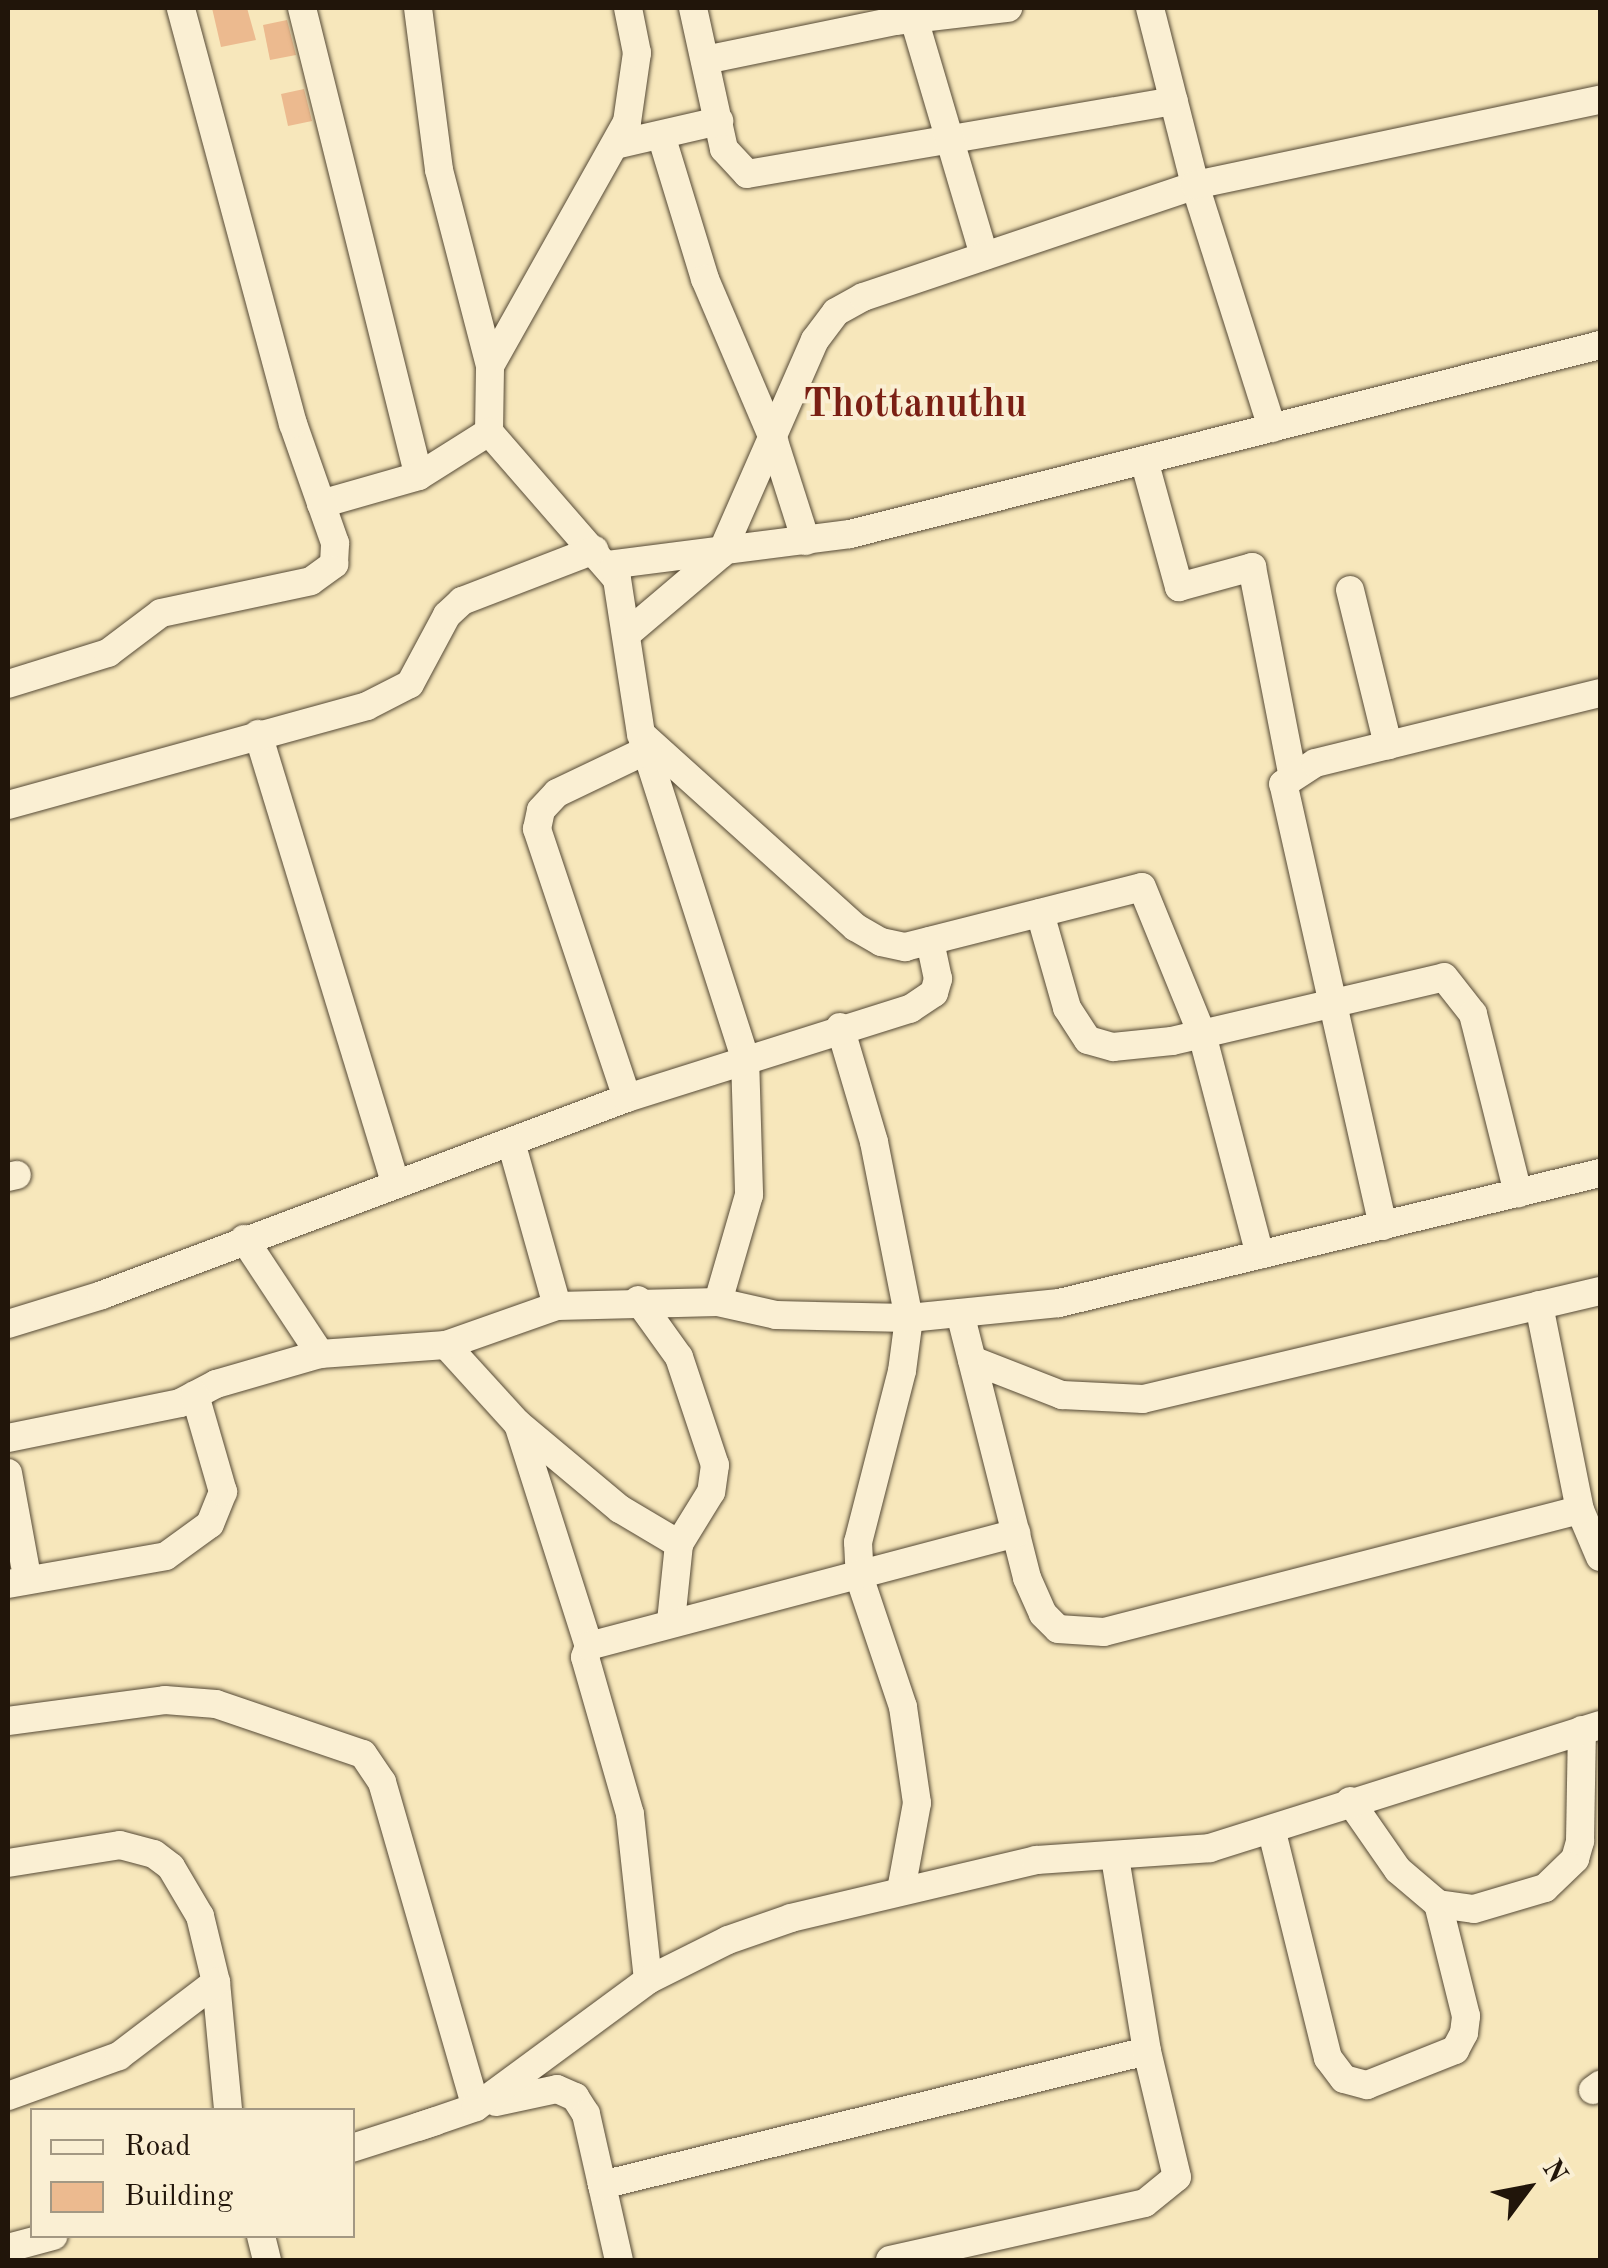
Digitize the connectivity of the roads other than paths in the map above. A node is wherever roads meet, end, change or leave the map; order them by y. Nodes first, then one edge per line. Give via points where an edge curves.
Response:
1 (181, 8) edge
2 (302, 8) edge
3 (418, 8) edge
4 (628, 8) edge
5 (693, 8) edge
6 (1008, 8) edge
7 (1150, 8) edge
8 (914, 19) junction
9 (705, 60) junction
10 (1600, 100) edge
11 (1174, 101) junction
12 (719, 122) junction
13 (661, 135) junction
14 (952, 137) junction
15 (618, 144) junction
16 (1195, 185) junction
17 (984, 256) junction
18 (1600, 346) edge
19 (490, 366) junction
20 (1272, 428) junction
21 (489, 432) junction
22 (774, 441) junction
23 (1144, 460) junction
24 (420, 476) junction
25 (321, 504) junction
26 (806, 541) junction
27 (722, 554) junction
28 (601, 558) junction
29 (1350, 590) dead end
30 (629, 632) junction
31 (8, 684) edge
32 (1600, 693) edge
33 (258, 734) junction
34 (644, 742) junction
35 (1388, 745) junction
36 (1292, 772) junction
37 (8, 806) edge
38 (1040, 913) junction
39 (930, 941) junction
40 (1331, 999) junction
41 (840, 1027) junction
42 (1202, 1034) junction
43 (744, 1057) junction
44 (626, 1098) junction
45 (510, 1142) junction
46 (1600, 1174) edge
47 (394, 1183) junction
48 (1518, 1193) junction
49 (1383, 1226) junction
50 (244, 1239) junction
51 (1260, 1255) junction
52 (1600, 1291) edge
53 (638, 1300) junction
54 (718, 1302) junction
55 (1539, 1305) junction
56 (557, 1306) junction
57 (960, 1314) junction
58 (909, 1318) junction
59 (8, 1324) edge
60 (446, 1345) junction
61 (320, 1354) junction
62 (972, 1360) junction
63 (195, 1395) junction
64 (517, 1423) junction
65 (8, 1438) edge
66 (8, 1473) edge
67 (1580, 1510) junction
68 (1016, 1532) junction
69 (679, 1544) junction
70 (1600, 1556) edge
71 (860, 1578) junction
72 (17, 1580) edge
73 (672, 1622) junction
74 (589, 1646) junction
75 (8, 1721) edge
76 (1591, 1727) edge
77 (1350, 1801) junction
78 (1272, 1832) junction
79 (1115, 1856) junction
80 (8, 1863) edge
81 (901, 1890) junction
82 (1438, 1904) junction
83 (648, 1980) junction
84 (216, 1982) junction
85 (1146, 2052) junction
86 (8, 2096) edge
87 (476, 2107) junction
88 (228, 2108) edge
89 (418, 2127) junction
90 (355, 2147) edge
91 (602, 2185) junction
92 (46, 2238) edge
93 (8, 2248) edge
94 (620, 2260) edge
95 (890, 2260) edge

1 - 25 street via 293,424
2 - 24 street
3 - 19 street via 439,170
4 - 15 street via 636,86
5 - 9 street
6 - 8 street
7 - 11 street
8 - 9 street
8 - 14 street
9 - 12 street
10 - 16 street
11 - 14 street
11 - 16 street
12 - 13 street
12 - 14 street via 724,149 747,174
13 - 15 street
13 - 22 street via 705,279
14 - 17 street
15 - 19 street via 515,311
16 - 17 street
16 - 20 street
17 - 22 street via 864,296 836,312 816,340
18 - 20 street
19 - 21 street
20 - 23 street
21 - 24 street
21 - 28 street
22 - 26 street
22 - 27 street
23 - 26 street
23 - 36 street via 1179,586 1252,567
24 - 25 street
25 - 31 street via 335,543 329,572 161,614 108,653
26 - 27 street
27 - 28 street
27 - 30 street
28 - 30 street
28 - 33 street via 462,600 398,692
29 - 35 street
30 - 34 street
32 - 35 street
33 - 37 street
33 - 47 street
34 - 39 street via 854,927 905,948
34 - 43 street
34 - 44 street via 557,793 541,810 537,828
35 - 36 street
36 - 40 street via 1283,784 1283,804
38 - 39 street
38 - 42 street via 1067,1008 1088,1040 1113,1047
38 - 42 street via 1142,887
39 - 41 street via 934,993 910,1009
40 - 42 street
40 - 48 street via 1433,977 1453,983 1473,1014
40 - 49 street
41 - 43 street
41 - 58 street via 874,1142
42 - 51 street
43 - 44 street
43 - 54 street via 749,1195
44 - 45 street
45 - 47 street
45 - 56 street
46 - 48 street
47 - 50 street
48 - 49 street
49 - 51 street
50 - 59 street
50 - 61 street
51 - 57 street via 1059,1302
52 - 55 street
53 - 54 street
53 - 56 street
53 - 69 street via 679,1357 715,1465 712,1492
54 - 58 street via 776,1315
55 - 62 street via 1143,1399 1062,1395
55 - 67 street
56 - 60 street
57 - 58 street
57 - 62 street
58 - 71 street via 861,1527
60 - 61 street
60 - 64 street
61 - 63 street
62 - 68 street
63 - 65 street
63 - 72 street via 223,1492 210,1524 166,1556
64 - 69 street via 620,1509
64 - 74 street
66 - 72 street
67 - 68 street via 1082,1634 1058,1629 1043,1614
67 - 70 street
68 - 71 street
69 - 73 street
71 - 73 street
71 - 81 street via 903,1707 911,1754 916,1836
73 - 74 street
74 - 83 street via 585,1657 630,1814
75 - 87 street via 165,1700 216,1704 364,1754 382,1782
76 - 77 street
76 - 82 street via 1575,1859 1545,1888 1474,1909
77 - 78 street
77 - 82 street via 1398,1870
78 - 79 street via 1210,1848
78 - 82 street via 1328,2058 1344,2079 1368,2085 1455,2050 1464,2034 1466,2016
79 - 81 street via 1036,1860
79 - 85 street
80 - 84 street via 120,1845 154,1854 187,1887
81 - 83 street via 728,1940
83 - 87 street
84 - 86 street via 119,2056
84 - 88 street
85 - 91 street
85 - 95 street via 1176,2155 1170,2189 1145,2203
87 - 89 street
89 - 90 street
89 - 91 street via 530,2090 558,2088 586,2114
91 - 94 street
92 - 93 street

